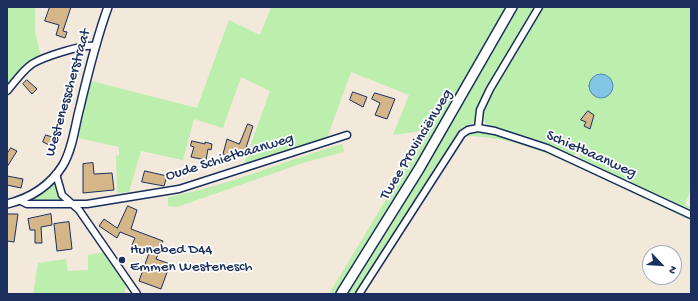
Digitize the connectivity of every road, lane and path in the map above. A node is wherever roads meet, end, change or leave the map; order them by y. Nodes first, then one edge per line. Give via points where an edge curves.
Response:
1 (108, 7) edge
2 (512, 7) edge
3 (539, 7) edge
4 (95, 46) junction
5 (7, 91) edge
6 (478, 128) junction
7 (347, 135) dead end
8 (56, 174) junction
9 (21, 200) junction
10 (7, 204) edge
11 (72, 204) junction
12 (691, 215) edge
13 (137, 294) edge
14 (341, 294) edge
15 (359, 294) edge

1 - 4 street, Westenesscherstraat
2 - 14 main road, Twee Provinciënweg via 419,169
3 - 6 street via 490,89 480,110
4 - 5 street via 38,60 27,68
4 - 8 street, Westenesscherstraat via 71,143
6 - 12 street, Schietbaanweg via 500,132 566,156
6 - 15 street via 462,134
7 - 11 street, Oude Schietbaanweg via 188,188 96,203
8 - 9 street, Westenesscherstraat via 36,193
8 - 11 street via 60,192
9 - 10 street, Westenesscherstraat
9 - 11 street, Oude Schietbaanweg via 27,204
11 - 13 street via 79,210

